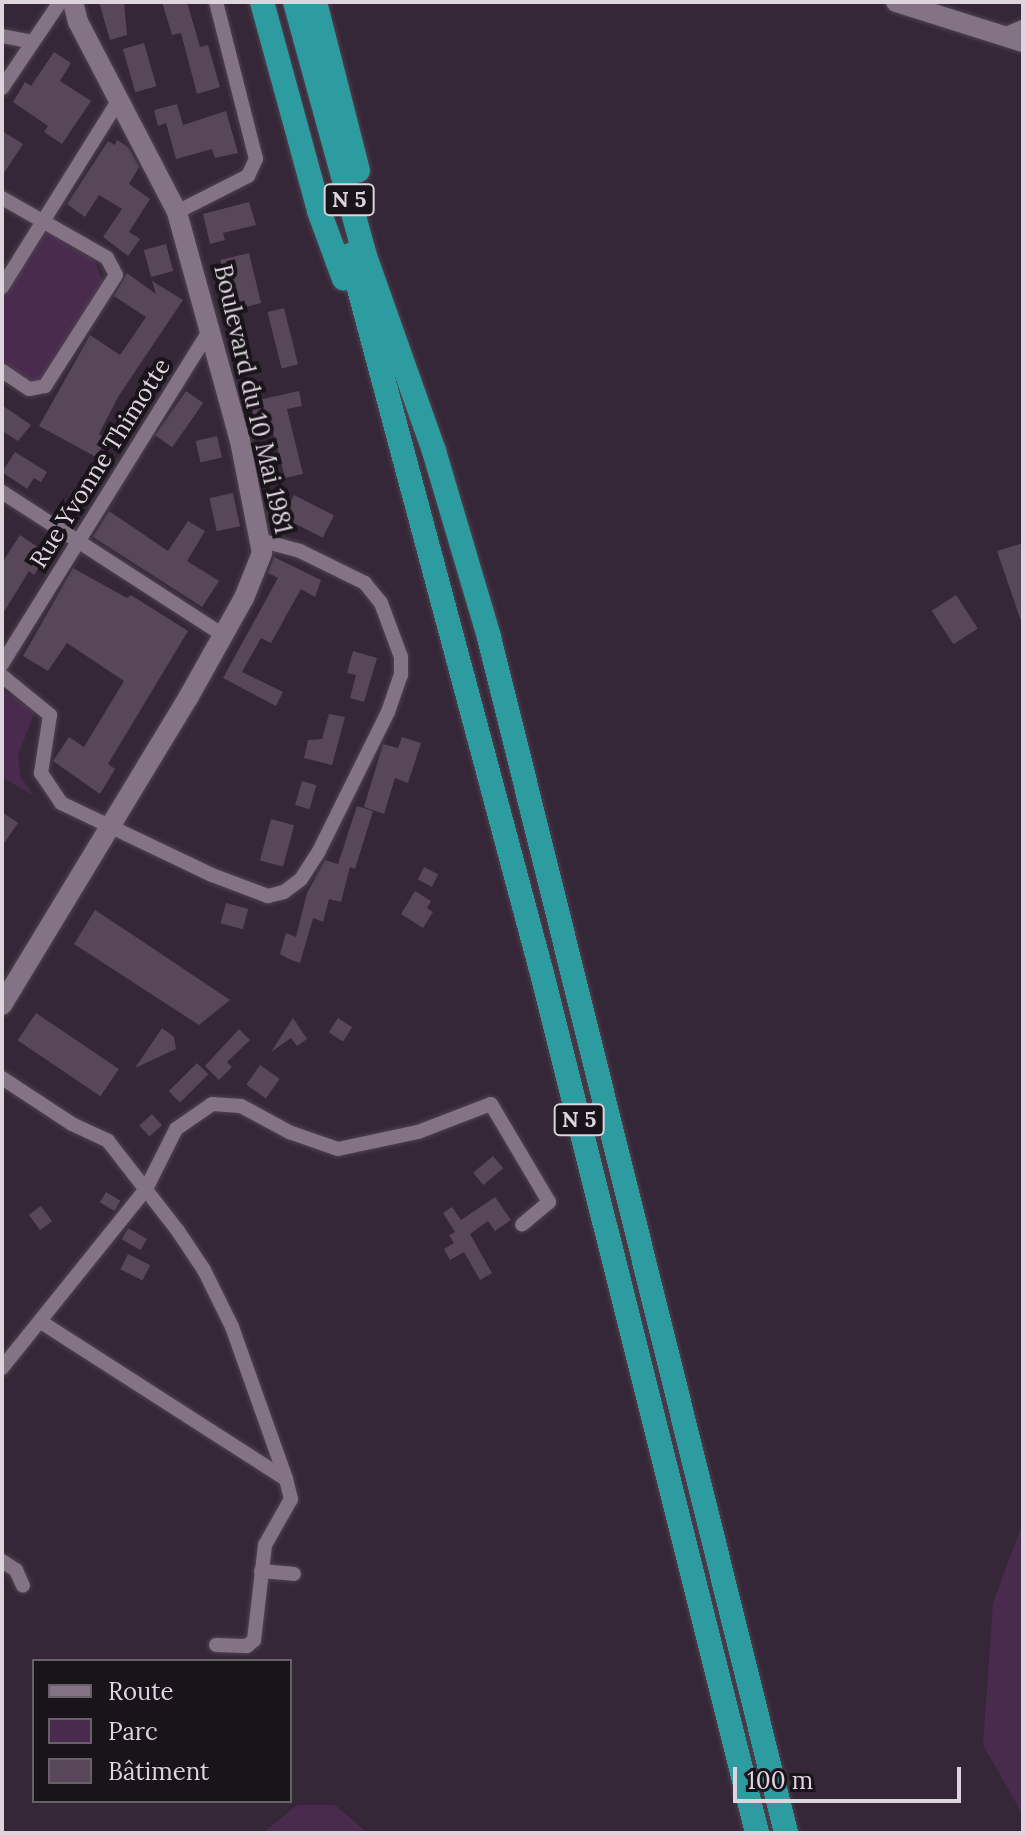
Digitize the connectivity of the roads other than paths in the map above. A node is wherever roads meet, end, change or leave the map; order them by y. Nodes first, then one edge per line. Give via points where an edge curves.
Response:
1 (60, 2) edge
2 (73, 2) edge
3 (216, 2) edge
4 (262, 2) edge
5 (279, 2) edge
6 (295, 2) edge
7 (315, 2) edge
8 (896, 2) edge
9 (1017, 35) edge
10 (2, 36) edge
11 (32, 42) junction
12 (2, 88) edge
13 (119, 100) junction
14 (2, 198) edge
15 (177, 212) junction
16 (44, 221) junction
17 (2, 287) edge
18 (211, 327) junction
19 (2, 371) edge
20 (414, 394) junction
21 (391, 409) junction
22 (2, 492) edge
23 (78, 540) junction
24 (262, 541) junction
25 (223, 635) junction
26 (2, 664) edge
27 (2, 676) edge
28 (110, 830) junction
29 (2, 1005) edge
30 (2, 1078) edge
31 (146, 1189) junction
32 (522, 1225) dead end
33 (41, 1322) junction
34 (2, 1368) edge
35 (286, 1479) junction
36 (2, 1561) edge
37 (261, 1571) junction
38 (294, 1574) dead end
39 (23, 1586) dead end
40 (216, 1645) dead end
41 (757, 1833) edge
42 (786, 1833) edge

1 - 11 street
2 - 13 street, Boulevard du 10 Mai 1981
3 - 15 street via 256,159 248,176
4 - 21 highway via 319,211
5 - 21 highway, N 5
6 - 20 highway, N 5 via 365,256
7 - 20 highway
8 - 9 street
10 - 11 street
11 - 12 street
13 - 15 street, Boulevard du 10 Mai 1981
13 - 16 street
14 - 16 street
15 - 18 street, Boulevard du 10 Mai 1981
16 - 17 street
16 - 19 street via 107,258 116,275 45,386 29,389
18 - 23 street, Rue Yvonne Thimotte
18 - 24 street, Boulevard du 10 Mai 1981
20 - 42 highway, N 5 via 489,637
21 - 41 highway, N 5 via 411,500 544,981
22 - 23 street
23 - 25 street
23 - 26 street, Rue Yvonne Thimotte
24 - 25 street, Boulevard du 10 Mai 1981 via 260,564
24 - 28 street via 300,551 372,590 396,638 401,675 388,712 301,879 268,896
25 - 28 street, Boulevard du 10 Mai 1981
27 - 28 street via 50,715 42,760 45,786 61,803
28 - 29 street, Boulevard du 10 Mai 1981
30 - 31 street via 108,1141
31 - 32 street via 176,1129 212,1104 241,1106 289,1132 338,1149 418,1132 491,1104 549,1202
31 - 33 street
31 - 35 street via 204,1270 232,1327
33 - 34 street
33 - 35 street
35 - 37 street via 291,1499 268,1536
36 - 39 street via 16,1570
37 - 38 street
37 - 40 street via 254,1640 247,1646

